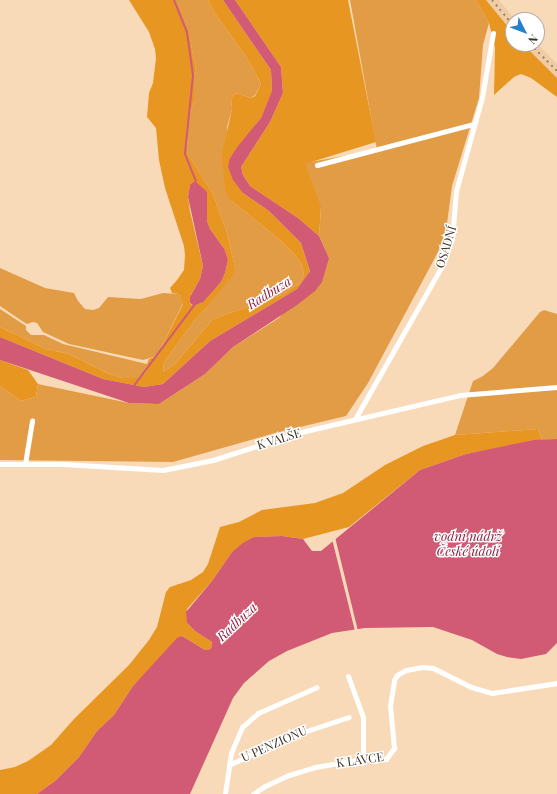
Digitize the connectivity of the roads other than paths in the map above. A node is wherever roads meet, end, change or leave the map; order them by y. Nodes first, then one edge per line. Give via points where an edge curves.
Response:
1 (493, 33) dead end
2 (473, 124) junction
3 (316, 165) dead end
4 (557, 387) edge
5 (355, 419) junction
6 (32, 421) dead end
7 (0, 464) edge
8 (25, 464) junction
9 (348, 676) dead end
10 (557, 683) edge
11 (317, 687) dead end
12 (348, 717) dead end
13 (363, 759) junction
14 (229, 765) junction
15 (225, 794) edge
16 (253, 794) edge

1 - 2 street, OSADNÍ via 482,97
2 - 3 street
2 - 5 street, OSADNÍ via 456,191 452,239 442,266
4 - 5 street, K VALŠE via 460,395
5 - 8 street, K VALŠE via 297,433 213,460 162,470
6 - 8 street
7 - 8 street, K VALŠE
9 - 13 street via 363,717
10 - 13 street, K LÁVCE via 492,693 471,687 433,668 423,666 406,670 394,680 390,706 394,748 386,759
11 - 14 street via 254,715 238,734
12 - 14 street, U PENZIONU via 296,733
13 - 16 street, K LÁVCE via 315,767 290,775
14 - 15 street, U PENZIONU

